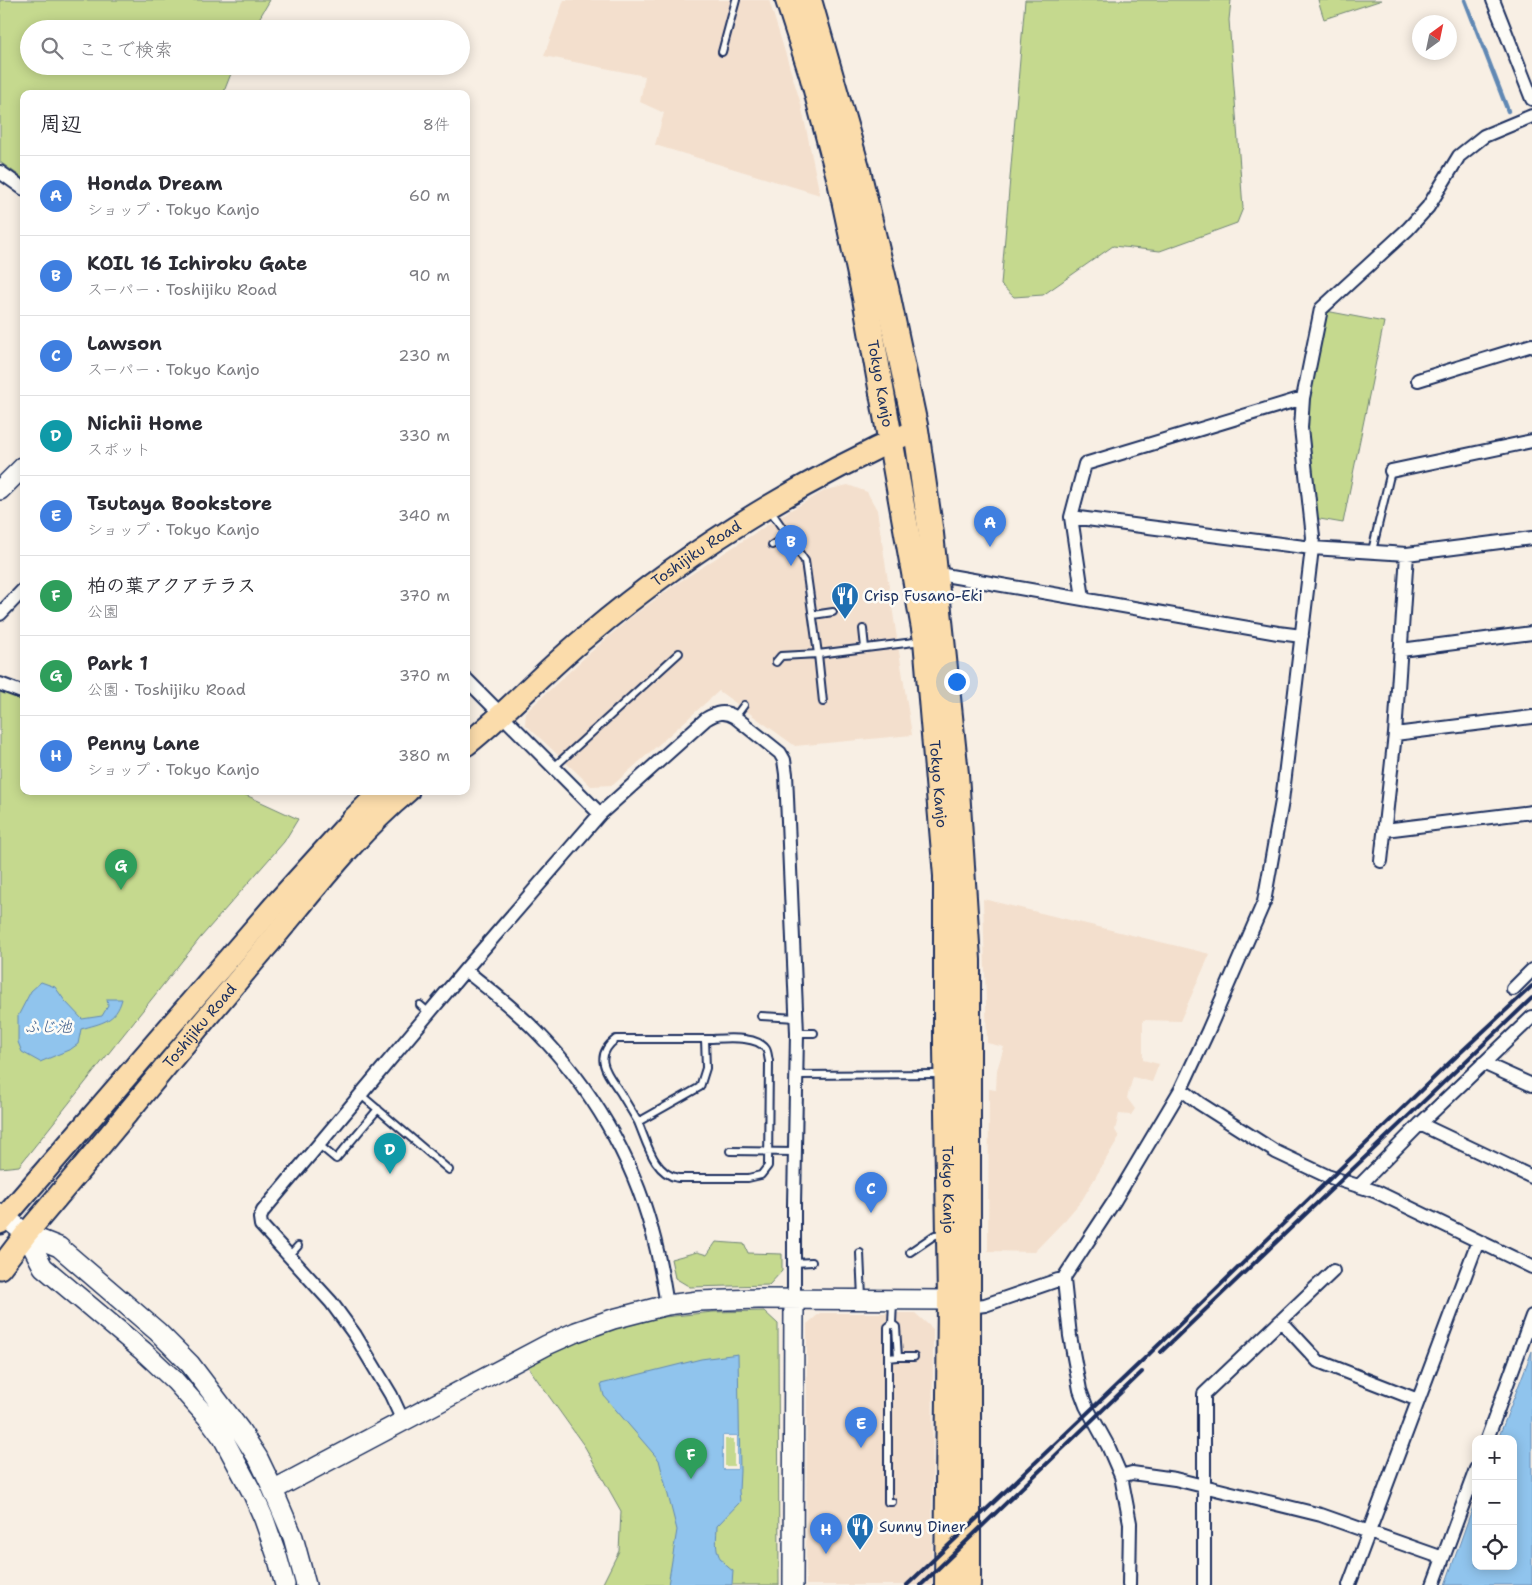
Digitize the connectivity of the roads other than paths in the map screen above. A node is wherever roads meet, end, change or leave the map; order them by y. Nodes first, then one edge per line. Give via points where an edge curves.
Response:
1 (736, 0) edge
2 (788, 0) edge
3 (810, 0) edge
4 (1492, 0) edge
5 (722, 52) dead end
6 (1532, 100) edge
7 (1532, 116) edge
8 (0, 172) edge
9 (20, 186) edge
10 (1532, 345) edge
11 (1418, 380) dead end
12 (1303, 398) junction
13 (916, 430) junction
14 (891, 441) junction
15 (1532, 441) edge
16 (20, 470) edge
17 (1391, 471) joint
18 (0, 490) edge
19 (768, 507) junction
20 (1070, 516) junction
21 (788, 536) junction
22 (1532, 538) edge
23 (772, 546) dead end
24 (1312, 548) junction
25 (1372, 551) junction
26 (1407, 554) junction
27 (913, 567) junction
28 (935, 574) junction
29 (20, 593) edge
30 (1083, 598) junction
31 (833, 612) dead end
32 (0, 614) edge
33 (813, 615) junction
34 (863, 629) dead end
35 (1532, 633) edge
36 (1302, 636) junction
37 (926, 640) junction
38 (865, 648) junction
39 (1401, 650) junction
40 (679, 654) dead end
41 (818, 654) junction
42 (776, 662) dead end
43 (470, 683) edge
44 (0, 684) edge
45 (20, 692) edge
46 (823, 702) dead end
47 (744, 705) dead end
48 (502, 715) junction
49 (735, 717) junction
50 (1532, 717) edge
51 (470, 734) edge
52 (1395, 734) junction
53 (470, 742) edge
54 (554, 767) junction
55 (377, 795) edge
56 (403, 795) edge
57 (1532, 812) edge
58 (600, 814) junction
59 (1385, 830) junction
60 (1381, 861) dead end
61 (465, 970) junction
62 (1532, 970) edge
63 (1513, 989) dead end
64 (761, 1016) dead end
65 (1532, 1017) edge
66 (797, 1018) junction
67 (797, 1033) junction
68 (814, 1033) dead end
69 (705, 1039) junction
70 (1483, 1063) junction
71 (947, 1074) junction
72 (798, 1075) junction
73 (1532, 1085) edge
74 (1181, 1089) junction
75 (360, 1095) junction
76 (378, 1109) junction
77 (638, 1122) junction
78 (1420, 1124) junction
79 (318, 1144) junction
80 (730, 1151) dead end
81 (768, 1152) junction
82 (795, 1152) junction
83 (449, 1170) dead end
84 (1532, 1177) edge
85 (1359, 1186) junction
86 (2, 1218) edge
87 (26, 1234) junction
88 (949, 1234) junction
89 (1478, 1241) junction
90 (910, 1252) dead end
91 (860, 1253) dead end
92 (812, 1262) dead end
93 (794, 1263) junction
94 (1532, 1267) edge
95 (0, 1268) edge
96 (1334, 1271) dead end
97 (1064, 1280) junction
98 (794, 1299) junction
99 (862, 1299) junction
100 (893, 1300) junction
101 (959, 1304) junction
102 (667, 1306) junction
103 (1532, 1316) edge
104 (1281, 1321) junction
105 (892, 1324) junction
106 (898, 1357) junction
107 (914, 1357) dead end
108 (888, 1358) junction
109 (1418, 1400) junction
110 (403, 1421) junction
111 (1488, 1435) edge
112 (1121, 1476) junction
113 (1472, 1480) edge
114 (1205, 1486) junction
115 (273, 1490) junction
116 (892, 1502) dead end
117 (1369, 1533) junction
118 (1443, 1558) junction
119 (285, 1585) edge
120 (306, 1585) edge
121 (794, 1585) edge
122 (947, 1585) edge
123 (968, 1585) edge
124 (1129, 1585) edge
125 (1204, 1585) edge
126 (1349, 1585) edge
127 (1433, 1585) edge

1 - 5 lane
2 - 14 highway, Tokyo Kanjo via 840,181
3 - 13 highway, Tokyo Kanjo via 858,171
4 - 6 street
7 - 12 street via 1484,136 1459,156 1428,207 1321,309
8 - 9 street
10 - 11 street
12 - 20 street via 1085,464
12 - 24 street via 1301,428
13 - 14 main road, Toshijiku Road
13 - 28 highway, Tokyo Kanjo
14 - 19 main road, Toshijiku Road
14 - 27 highway, Tokyo Kanjo
15 - 17 street
16 - 18 street
17 - 25 lane
19 - 21 lane
19 - 48 main road, Toshijiku Road via 718,537 637,595 584,637
20 - 24 street
20 - 30 street
21 - 23 lane
21 - 33 lane via 805,561
22 - 26 street
24 - 25 street
24 - 36 street
25 - 26 street
26 - 39 street
27 - 28 street
27 - 37 highway, Tokyo Kanjo
28 - 30 street
28 - 101 highway, Tokyo Kanjo via 956,774 968,960
29 - 32 street
30 - 36 street
31 - 33 lane
33 - 41 lane
34 - 38 lane
35 - 39 street
36 - 74 street via 1282,801 1264,902
37 - 38 lane
37 - 71 highway, Tokyo Kanjo via 946,876
38 - 41 lane
39 - 52 street
40 - 54 lane
41 - 42 lane via 781,656
41 - 46 lane
43 - 48 street
44 - 45 street
47 - 49 lane
48 - 51 main road, Toshijiku Road
48 - 53 main road, Toshijiku Road
48 - 54 street
49 - 58 street via 722,712 706,719
49 - 66 street via 773,746 784,760
50 - 52 street
52 - 59 street
54 - 58 street
55 - 86 main road, Toshijiku Road via 274,906
56 - 87 main road, Toshijiku Road via 352,845
57 - 59 street
58 - 61 street
59 - 60 street
61 - 75 street via 424,1009
61 - 102 street via 537,1032 601,1113 645,1206 658,1252
62 - 63 street
64 - 66 lane
65 - 70 street
66 - 67 street
67 - 68 lane
67 - 72 street
69 - 77 lane via 706,1068 700,1087
69 - 77 lane via 616,1039 607,1046 603,1056 604,1068
69 - 81 lane via 747,1039 756,1041 766,1050 769,1061
70 - 73 street
70 - 78 street
71 - 72 lane
71 - 88 highway, Tokyo Kanjo
72 - 82 street
74 - 85 street via 1276,1152 1327,1176
74 - 97 street
75 - 76 lane
75 - 79 street
76 - 79 lane via 336,1160
76 - 83 lane
77 - 81 lane via 659,1168 669,1176 754,1177 761,1175 768,1166
78 - 84 street
78 - 85 street
79 - 110 street via 270,1201 260,1218 261,1225 266,1232 294,1250 355,1335
80 - 81 lane
81 - 82 lane
82 - 93 street
85 - 89 street
86 - 87 street
87 - 95 main road, Toshijiku Road
87 - 115 street via 59,1247 158,1332 190,1364 240,1430
87 - 119 street via 43,1267 175,1381 223,1438 253,1494 278,1556
88 - 90 lane via 935,1234
88 - 101 highway, Tokyo Kanjo
89 - 94 street
89 - 109 street
91 - 99 lane
92 - 93 lane
93 - 98 street
96 - 104 street
97 - 101 street via 985,1305
97 - 112 street via 1080,1390
98 - 99 street
98 - 102 street via 730,1299
98 - 121 street
99 - 100 street
100 - 101 street
100 - 105 lane
101 - 122 highway, Tokyo Kanjo
101 - 123 highway, Tokyo Kanjo
102 - 110 street via 576,1332
103 - 111 street
104 - 109 street via 1318,1361
104 - 114 street via 1204,1394
105 - 106 lane via 896,1327
105 - 108 lane via 888,1327
106 - 107 lane
106 - 108 lane
108 - 116 lane via 888,1502
109 - 117 street
110 - 115 street
112 - 114 street via 1132,1473
112 - 124 street via 1130,1523
113 - 118 street
114 - 117 street via 1321,1515
114 - 125 street
115 - 120 street
117 - 118 street
117 - 126 street
118 - 127 street

